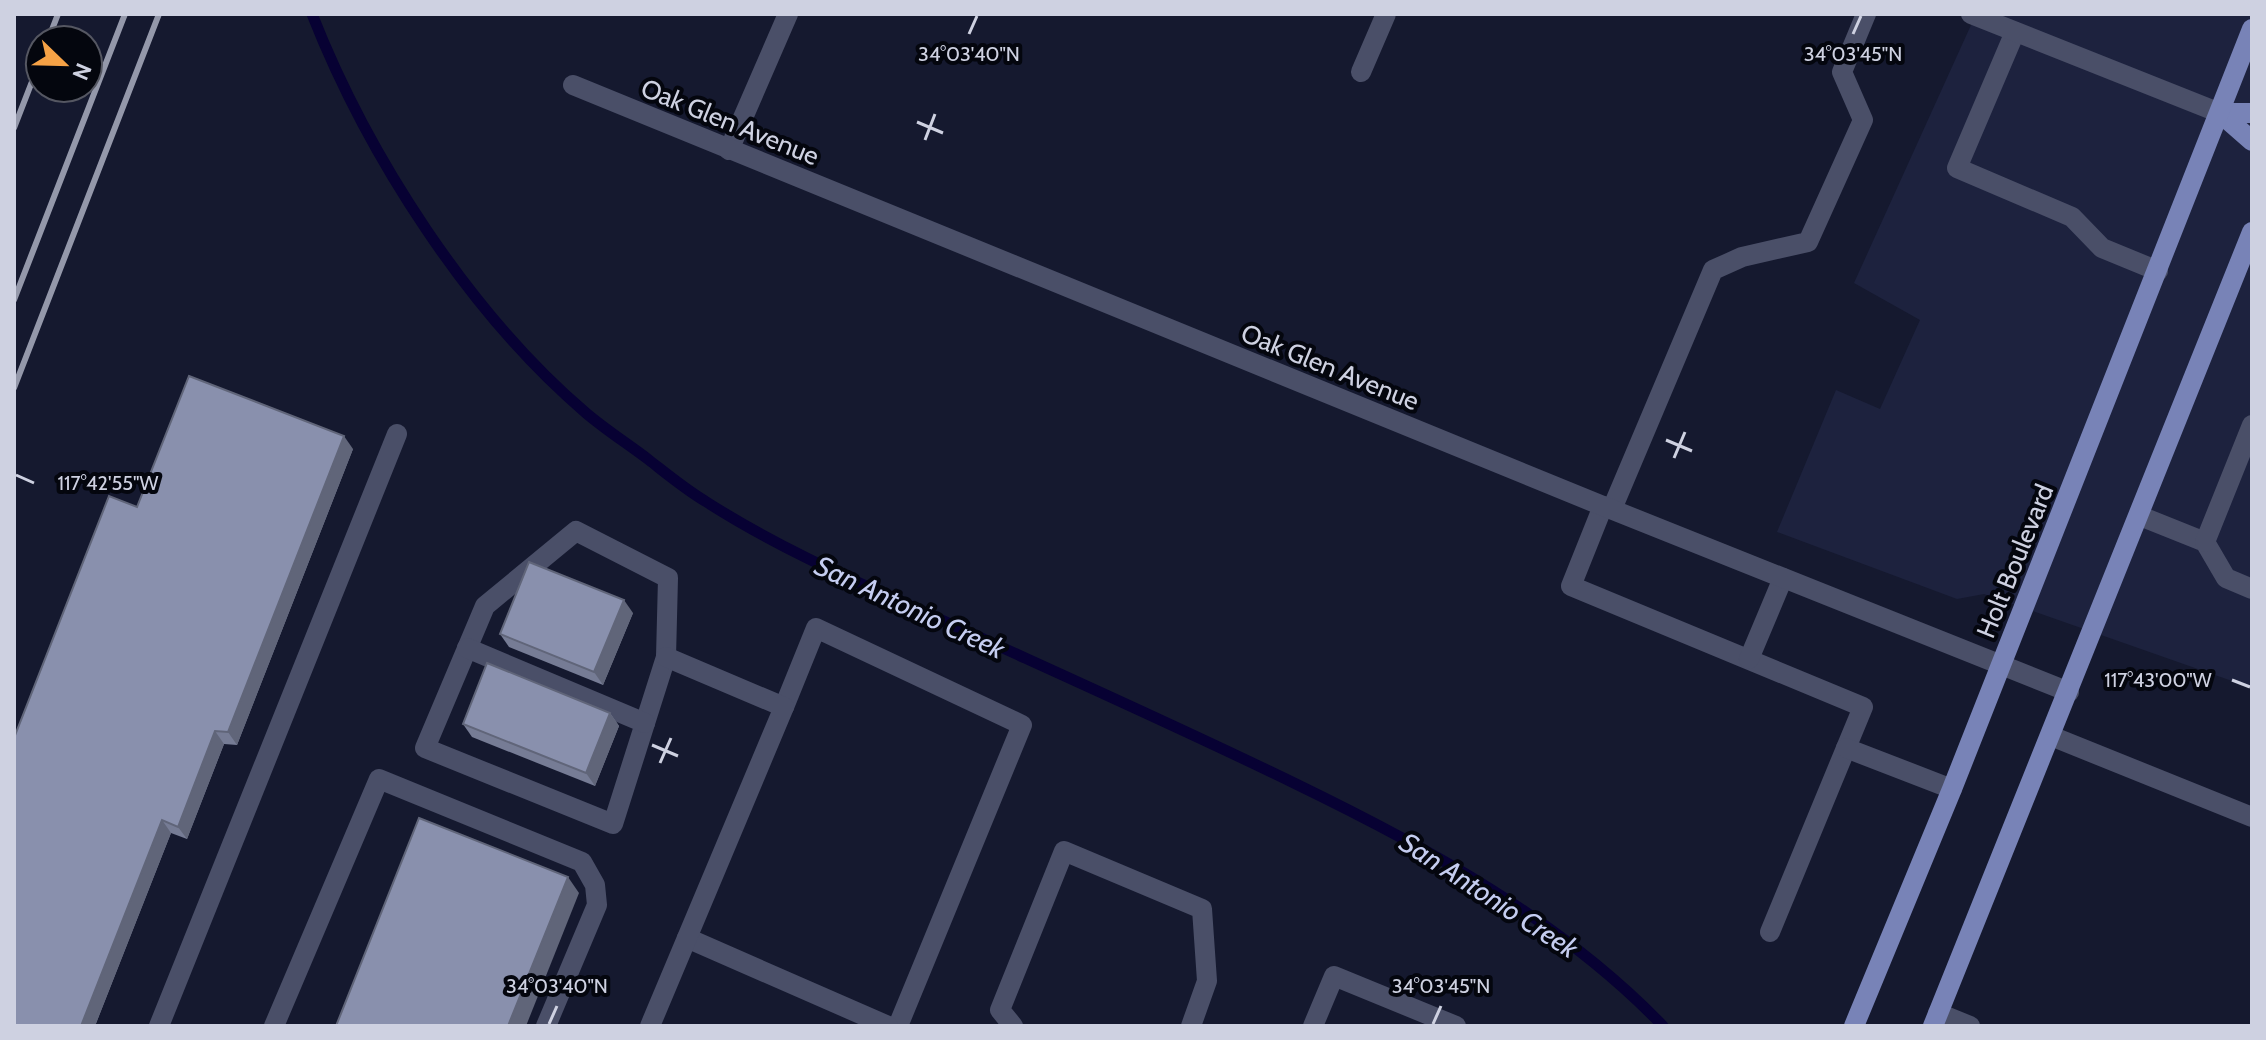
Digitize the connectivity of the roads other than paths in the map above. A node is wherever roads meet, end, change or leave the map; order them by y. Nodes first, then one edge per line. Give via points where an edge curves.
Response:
1 (788, 14) edge
2 (1386, 14) edge
3 (1866, 14) edge
4 (1971, 14) edge
5 (1995, 18) edge
6 (2252, 29) edge
7 (2015, 32) junction
8 (1361, 72) dead end
9 (573, 85) dead end
10 (2220, 113) junction
11 (2252, 113) edge
12 (2252, 141) edge
13 (729, 150) junction
14 (2252, 232) edge
15 (2158, 271) junction
16 (2252, 425) edge
17 (397, 434) dead end
18 (1607, 507) junction
19 (2140, 516) junction
20 (2205, 542) junction
21 (1783, 578) junction
22 (2252, 589) edge
23 (467, 648) junction
24 (666, 657) junction
25 (1749, 659) junction
26 (2001, 666) junction
27 (2069, 692) junction
28 (784, 707) junction
29 (645, 723) junction
30 (2051, 736) junction
31 (1846, 748) junction
32 (1952, 789) junction
33 (2252, 817) edge
34 (1770, 932) dead end
35 (687, 938) junction
36 (1936, 1020) edge
37 (159, 1026) edge
38 (274, 1026) edge
39 (546, 1026) edge
40 (650, 1026) edge
41 (888, 1026) edge
42 (898, 1026) edge
43 (1013, 1026) edge
44 (1191, 1026) edge
45 (1313, 1026) edge
46 (1456, 1026) edge
47 (1854, 1026) edge
48 (1970, 1026) edge

1 - 13 street
2 - 8 street
3 - 18 street via 1842,72 1863,120 1808,242 1742,257 1713,270
4 - 5 street
5 - 7 street
6 - 10 main road, Holt Boulevard
7 - 10 street
7 - 15 street via 1957,168 2072,217 2102,248
9 - 13 street, Oak Glen Avenue
10 - 11 main road
10 - 12 main road
10 - 15 main road, Holt Boulevard
13 - 18 street, Oak Glen Avenue
14 - 19 main road
15 - 26 main road, Holt Boulevard
16 - 20 street
17 - 37 street
18 - 21 street, Oak Glen Avenue
18 - 25 street via 1571,586
19 - 20 street
19 - 27 main road
20 - 22 street via 2226,578
21 - 25 street
21 - 26 street, Oak Glen Avenue
23 - 24 street via 485,606 576,531 668,578
23 - 29 street
23 - 29 street via 425,748 613,824
24 - 28 street
24 - 29 street
25 - 31 street via 1863,707
26 - 27 street, Oak Glen Avenue
26 - 32 main road, Holt Boulevard
27 - 30 main road
28 - 35 street
28 - 42 street via 816,628 1022,725
30 - 33 street
30 - 36 main road
31 - 32 street
31 - 34 street
32 - 47 main road, Holt Boulevard
35 - 40 street
35 - 41 street
36 - 48 street
38 - 39 street via 379,779 582,862 595,885 597,905
43 - 44 street via 1000,1010 1064,851 1202,909 1207,981
45 - 46 street via 1334,976

